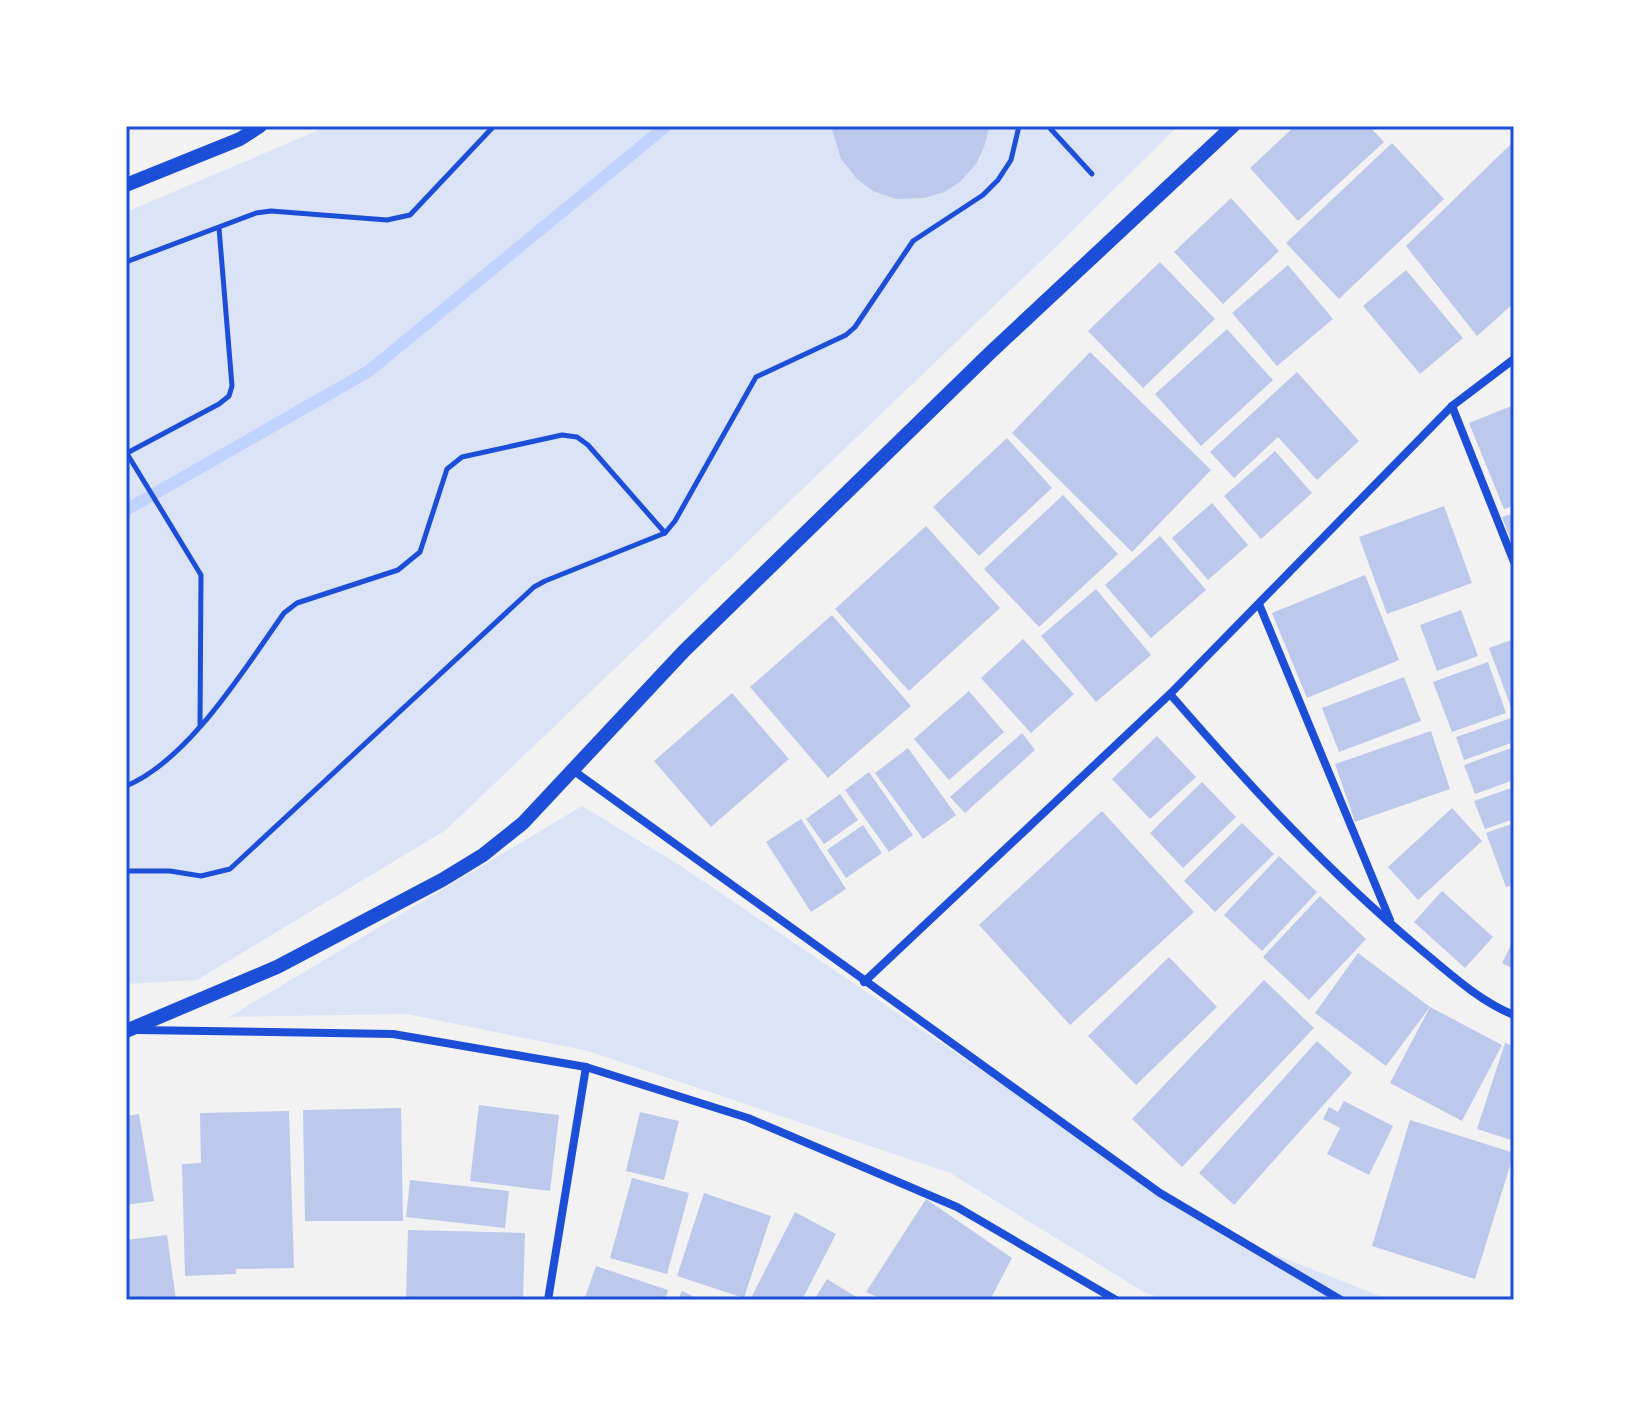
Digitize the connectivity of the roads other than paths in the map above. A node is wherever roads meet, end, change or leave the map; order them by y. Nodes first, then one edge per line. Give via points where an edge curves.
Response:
1 (260, 126) edge
2 (1233, 126) edge
3 (126, 185) edge
4 (1514, 359) edge
5 (1452, 406) junction
6 (1514, 562) edge
7 (1259, 604) junction
8 (1170, 694) junction
9 (574, 771) junction
10 (1392, 925) junction
11 (864, 982) junction
12 (1514, 1015) edge
13 (130, 1030) edge
14 (586, 1067) junction
15 (548, 1300) edge
16 (1116, 1300) edge
17 (1341, 1300) edge

1 - 3 street
2 - 9 street via 684,651
4 - 5 street
5 - 6 street
5 - 7 street
7 - 8 street
7 - 10 street
8 - 10 street via 1253,790
8 - 11 street
9 - 11 street
9 - 13 street via 523,823 442,880 277,967
10 - 12 street via 1451,974
11 - 17 street via 1160,1193
13 - 14 street via 393,1034
14 - 15 street
14 - 16 street via 748,1118 957,1207

